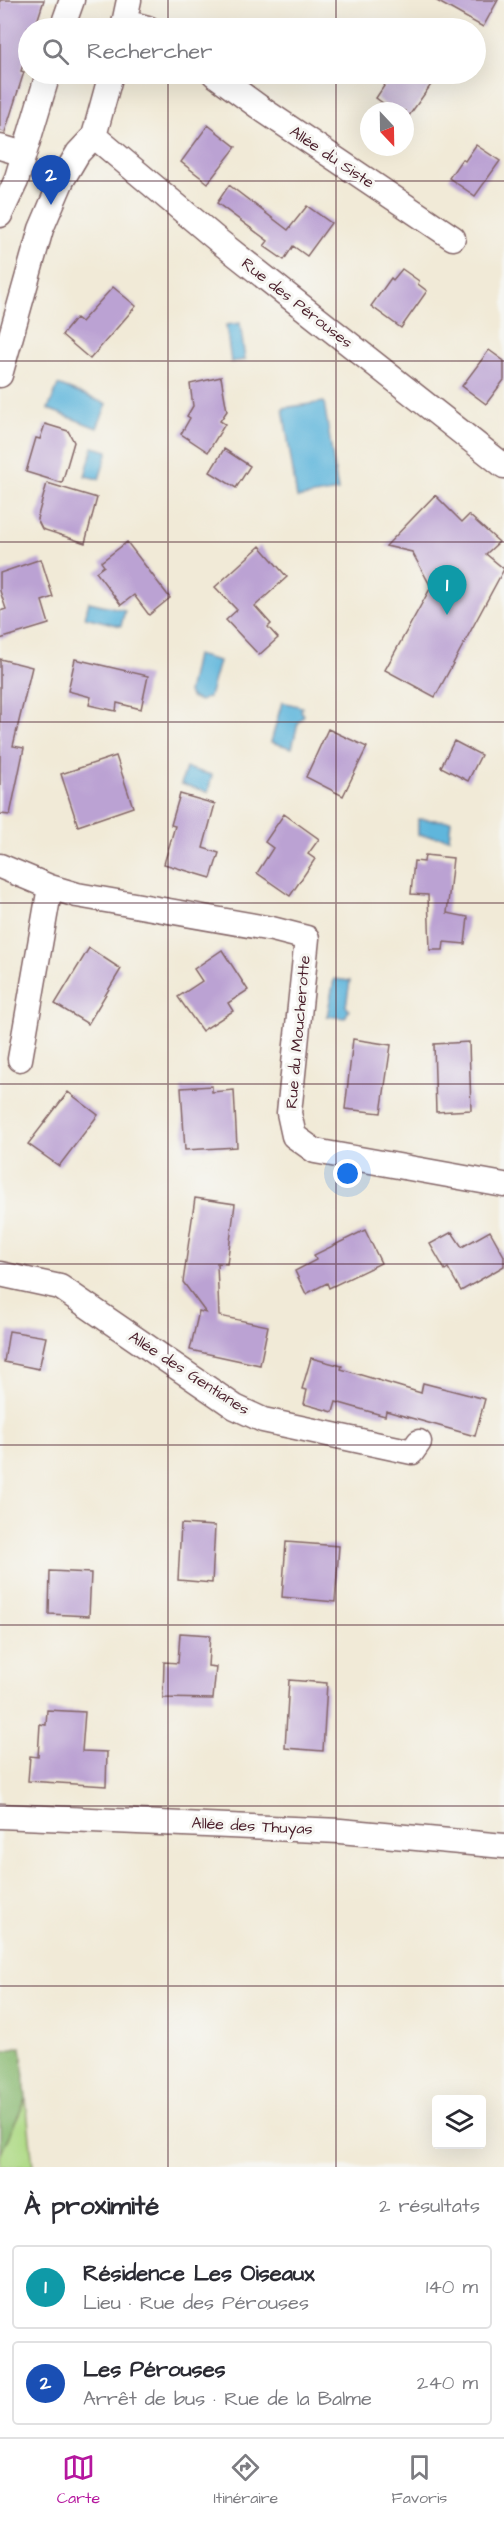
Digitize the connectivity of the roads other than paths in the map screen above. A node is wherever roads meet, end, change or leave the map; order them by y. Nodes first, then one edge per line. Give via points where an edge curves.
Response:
1 (72, 0) edge
2 (66, 18) edge
3 (45, 84) edge
4 (108, 84) edge
5 (228, 84) edge
6 (94, 136) junction
7 (0, 147) edge
8 (24, 154) junction
9 (0, 215) edge
10 (453, 238) dead end
11 (0, 375) edge
12 (504, 466) edge
13 (0, 866) edge
14 (50, 887) junction
15 (20, 1059) dead end
16 (504, 1185) edge
17 (0, 1274) edge
18 (419, 1442) dead end
19 (0, 1816) edge
20 (504, 1846) edge

1 - 2 street
3 - 8 street
4 - 6 street
5 - 10 street, Allée du Siste
6 - 11 street via 62,180 41,229
6 - 12 street, Rue des Pérouses via 220,242
7 - 8 street
8 - 9 street
13 - 14 street, Rue du Moucherotte
14 - 15 street
14 - 16 street, Rue du Moucherotte via 307,938 290,1113 294,1136 315,1151
17 - 18 street, Allée des Gentianes via 60,1287 236,1407 263,1420 412,1452
19 - 20 street, Allée des Thuyas via 340,1831

